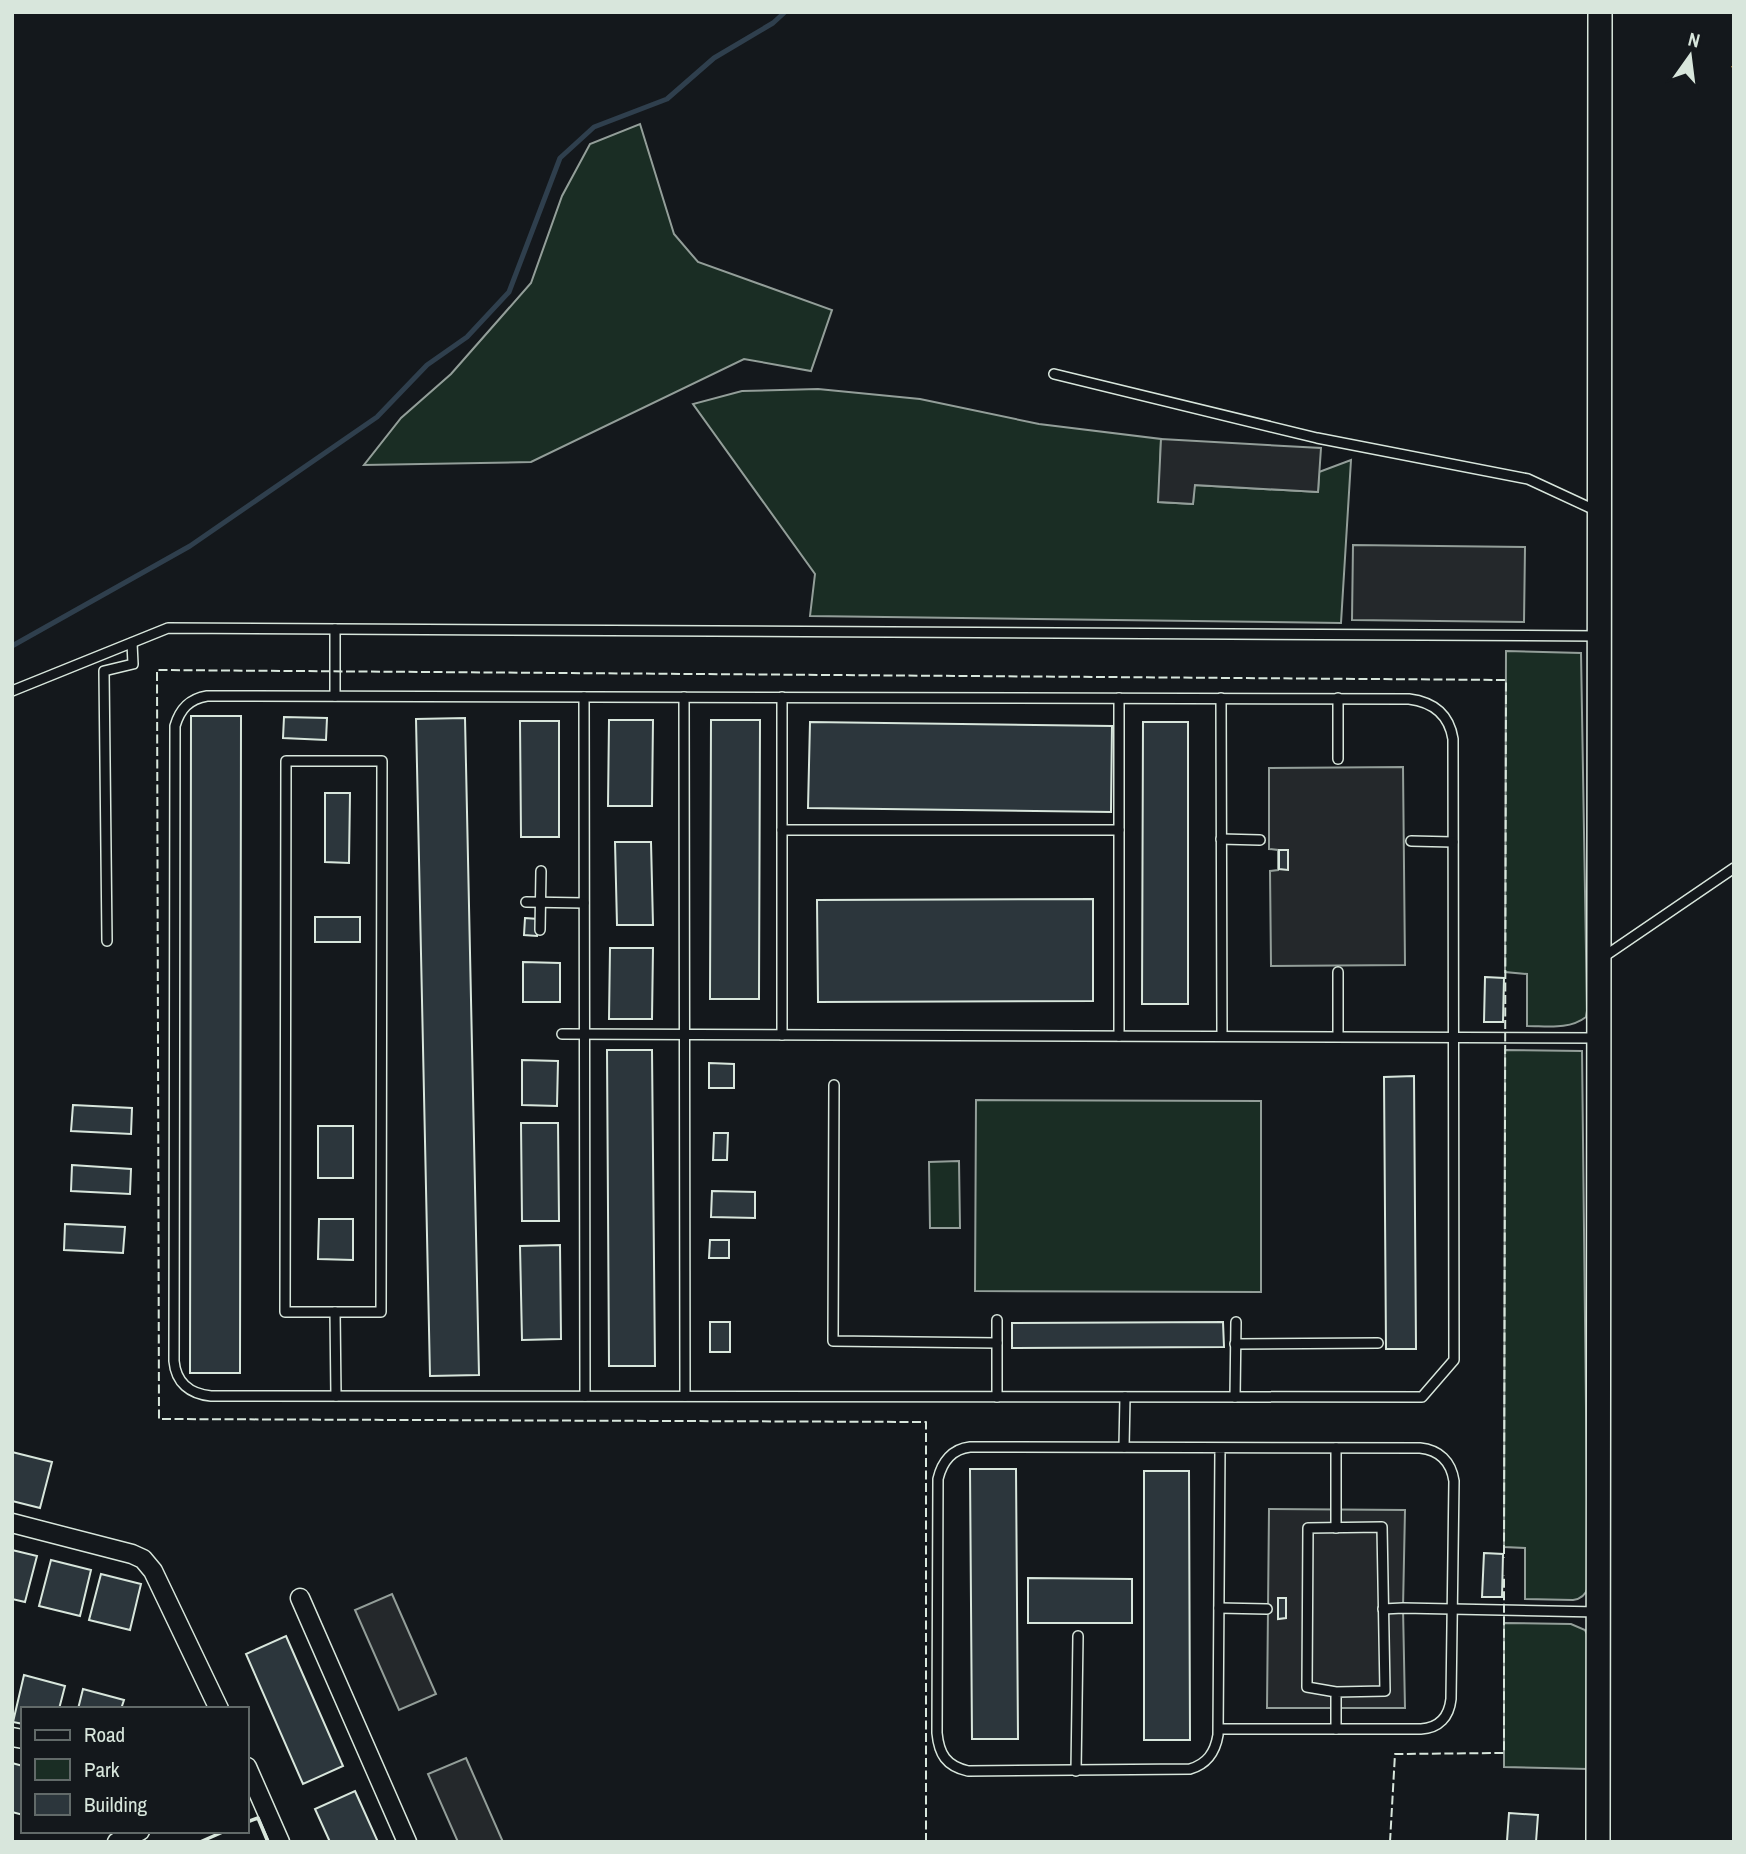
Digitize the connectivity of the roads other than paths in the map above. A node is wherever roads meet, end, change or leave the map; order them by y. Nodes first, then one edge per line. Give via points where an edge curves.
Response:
1 (1601, 12) edge
2 (1054, 374) dead end
3 (1600, 513) junction
4 (335, 629) junction
5 (1601, 636) junction
6 (132, 643) junction
7 (12, 691) edge
8 (335, 696) junction
9 (584, 697) junction
10 (684, 697) junction
11 (782, 697) junction
12 (1119, 698) junction
13 (1221, 698) junction
14 (1338, 698) junction
15 (1338, 759) dead end
16 (782, 830) junction
17 (1119, 830) junction
18 (1221, 839) junction
19 (1260, 839) dead end
20 (1411, 841) dead end
21 (1454, 842) junction
22 (1734, 868) edge
23 (541, 871) dead end
24 (526, 902) dead end
25 (540, 902) junction
26 (584, 903) junction
27 (540, 930) dead end
28 (107, 941) dead end
29 (1598, 961) junction
30 (1338, 972) dead end
31 (562, 1034) dead end
32 (584, 1034) junction
33 (685, 1034) junction
34 (782, 1035) junction
35 (1119, 1036) junction
36 (1222, 1036) junction
37 (1338, 1036) junction
38 (1454, 1037) junction
39 (1599, 1038) junction
40 (834, 1085) dead end
41 (335, 1312) junction
42 (997, 1320) dead end
43 (1236, 1322) dead end
44 (997, 1343) junction
45 (1378, 1343) dead end
46 (1235, 1344) junction
47 (336, 1396) junction
48 (585, 1396) junction
49 (685, 1396) junction
50 (997, 1396) junction
51 (1125, 1397) junction
52 (1235, 1397) junction
53 (1124, 1447) junction
54 (1220, 1448) junction
55 (1336, 1448) junction
56 (12, 1523) edge
57 (1336, 1528) junction
58 (300, 1598) dead end
59 (1219, 1608) junction
60 (1267, 1609) dead end
61 (1383, 1609) junction
62 (1452, 1610) junction
63 (1599, 1612) junction
64 (1078, 1636) dead end
65 (1336, 1692) junction
66 (218, 1707) edge
67 (1219, 1729) junction
68 (1336, 1729) junction
69 (1076, 1771) junction
70 (249, 1779) edge
71 (136, 1833) edge
72 (117, 1842) edge
73 (279, 1842) edge
74 (407, 1842) edge
75 (1598, 1842) edge

1 - 3 main road
2 - 3 lane via 1317,438 1528,479
3 - 5 main road
4 - 5 lane
4 - 6 lane via 168,628
4 - 8 lane
5 - 29 main road
6 - 7 lane
6 - 28 lane via 133,664 104,671
8 - 9 lane
8 - 47 lane via 201,697 185,706 175,726 174,1361 180,1381 204,1395
9 - 10 lane
9 - 26 lane
10 - 11 lane
10 - 33 lane
11 - 12 lane
11 - 16 lane
12 - 13 lane
12 - 17 lane
13 - 14 lane
13 - 18 lane
14 - 15 lane
14 - 21 lane via 1416,699 1444,715 1453,739
16 - 17 lane
16 - 34 lane
17 - 35 lane
18 - 19 lane
18 - 36 lane
20 - 21 lane
21 - 38 lane
22 - 29 lane
23 - 25 lane
24 - 25 lane
25 - 26 lane
25 - 27 lane
26 - 32 lane
29 - 39 main road
30 - 37 lane
31 - 32 lane
32 - 33 lane
32 - 48 lane
33 - 34 lane
33 - 49 lane
34 - 35 lane
35 - 36 lane
36 - 37 lane
37 - 38 lane
38 - 39 lane
38 - 52 lane via 1454,1360 1422,1397
39 - 63 main road
40 - 44 lane via 833,1341
41 - 41 lane via 380,1312 382,761 286,761 285,1312
41 - 47 lane
42 - 44 lane
43 - 46 lane
44 - 50 lane
45 - 46 lane
46 - 52 lane
47 - 48 lane
48 - 49 lane
49 - 50 lane
50 - 51 lane
51 - 52 lane
51 - 53 lane
53 - 54 lane
53 - 69 lane via 964,1448 948,1457 938,1479 939,1749 947,1762 968,1771
54 - 55 lane
54 - 59 lane
55 - 57 lane
55 - 62 lane via 1426,1449 1447,1462 1454,1481
56 - 66 street via 143,1559
57 - 61 lane via 1382,1527
57 - 65 lane via 1308,1528 1307,1687
58 - 74 street
59 - 60 lane
59 - 67 lane
61 - 62 lane
61 - 65 lane via 1385,1690
62 - 63 lane
62 - 68 lane via 1451,1699 1442,1720 1427,1729
63 - 75 main road
64 - 69 lane
65 - 68 lane
67 - 68 lane
67 - 69 lane via 1208,1760 1190,1769
70 - 73 street
71 - 72 street

